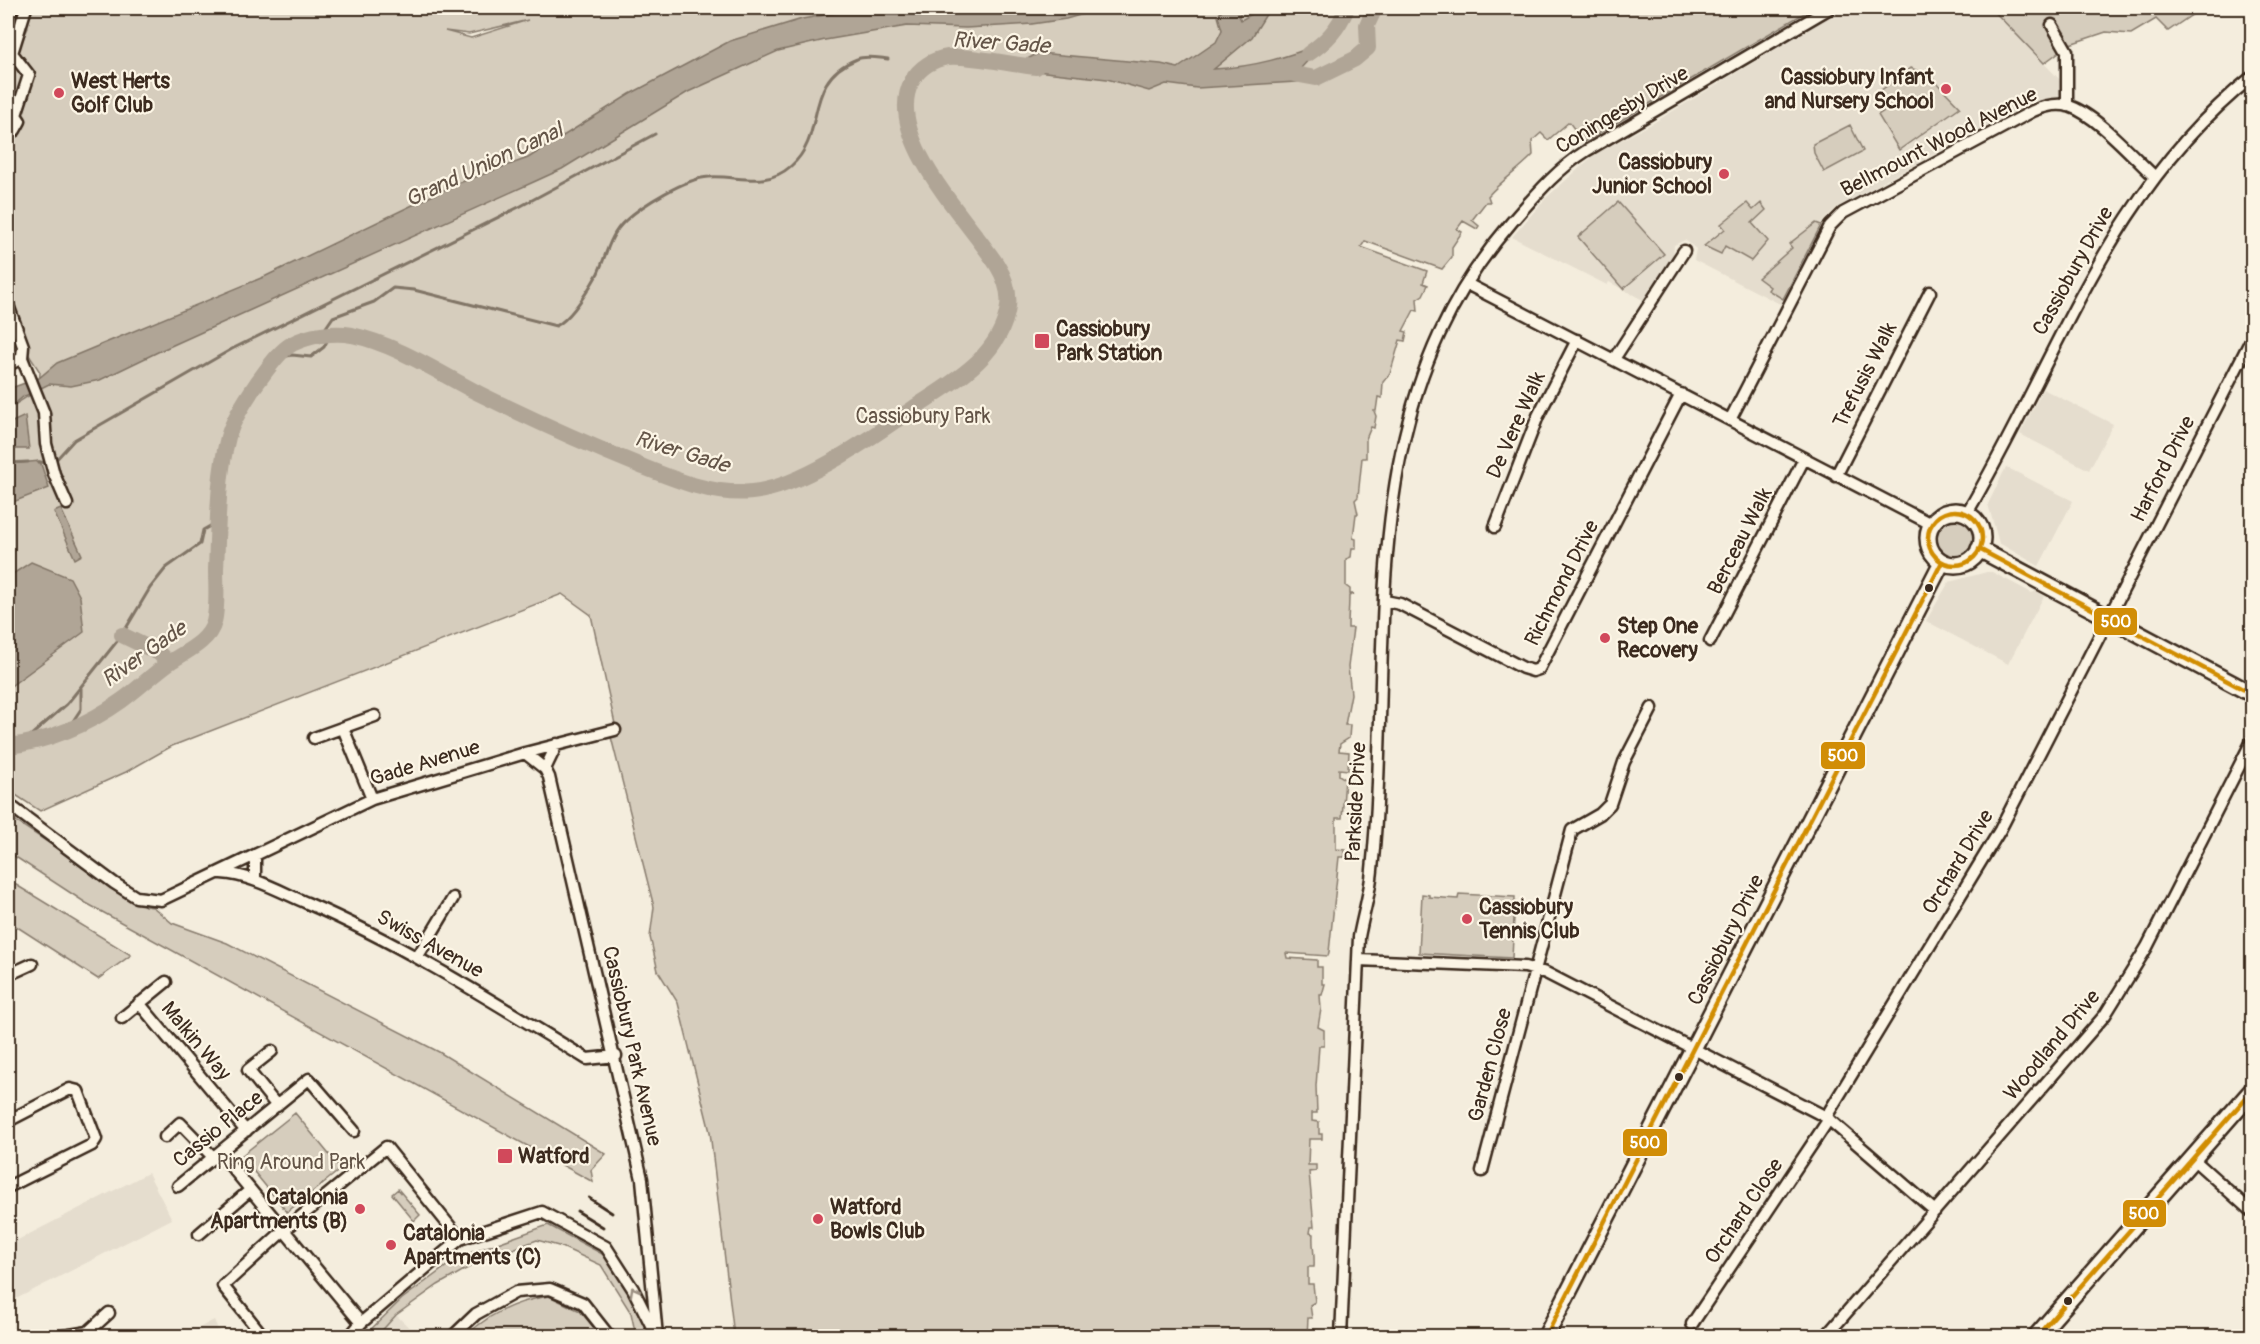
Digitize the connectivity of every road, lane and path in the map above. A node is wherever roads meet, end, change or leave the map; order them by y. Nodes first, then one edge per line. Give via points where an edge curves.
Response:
1 (12, 8) edge
2 (26, 8) edge
3 (1830, 8) edge
4 (8, 22) edge
5 (2052, 25) dead end
6 (2253, 77) edge
7 (2067, 106) junction
8 (12, 115) edge
9 (8, 129) edge
10 (2155, 177) junction
11 (1684, 251) dead end
12 (1467, 284) junction
13 (1930, 292) dead end
14 (8, 305) edge
15 (2253, 338) edge
16 (1577, 340) junction
17 (22, 358) junction
18 (1614, 360) junction
19 (8, 365) edge
20 (1681, 394) junction
21 (1730, 420) junction
22 (1804, 459) junction
23 (1836, 476) junction
24 (67, 504) dead end
25 (1967, 513) junction
26 (1931, 524) junction
27 (1495, 527) dead end
28 (1980, 549) junction
29 (1942, 562) junction
30 (1385, 601) junction
31 (2108, 618) junction
32 (1710, 641) dead end
33 (2253, 694) edge
34 (1652, 708) dead end
35 (375, 716) dead end
36 (342, 728) junction
37 (615, 730) dead end
38 (314, 738) dead end
39 (2253, 741) edge
40 (557, 744) junction
41 (525, 753) junction
42 (545, 770) junction
43 (372, 799) junction
44 (8, 804) edge
45 (255, 855) junction
46 (218, 873) junction
47 (255, 880) junction
48 (453, 898) dead end
49 (418, 957) junction
50 (1359, 960) junction
51 (32, 964) dead end
52 (1535, 969) junction
53 (8, 975) edge
54 (166, 982) dead end
55 (139, 1003) junction
56 (122, 1018) dead end
57 (1694, 1049) junction
58 (272, 1051) dead end
59 (616, 1056) junction
60 (2253, 1091) edge
61 (277, 1106) junction
62 (1828, 1118) junction
63 (8, 1121) edge
64 (246, 1131) junction
65 (354, 1131) dead end
66 (165, 1137) dead end
67 (217, 1156) junction
68 (2193, 1159) junction
69 (1482, 1171) dead end
70 (178, 1186) dead end
71 (8, 1187) edge
72 (249, 1191) junction
73 (1935, 1211) junction
74 (2253, 1212) edge
75 (282, 1232) junction
76 (199, 1234) dead end
77 (460, 1239) junction
78 (109, 1313) dead end
79 (361, 1323) junction
80 (1692, 1324) dead end
81 (64, 1336) edge
82 (263, 1336) edge
83 (350, 1336) edge
84 (453, 1336) edge
85 (609, 1336) edge
86 (657, 1336) edge
87 (1341, 1336) edge
88 (1546, 1336) edge
89 (1826, 1336) edge
90 (2037, 1336) edge

1 - 4 street
2 - 8 street via 12,53 29,75
3 - 12 street, Coningesby Drive via 1572,160 1498,238
5 - 7 street via 2067,51
6 - 10 street, Cassiobury Drive via 2186,139
7 - 10 street, Bellmount Wood Avenue via 2096,123
7 - 21 street, Bellmount Wood Avenue via 2033,111 1834,220
8 - 9 street via 20,119 19,127
10 - 25 street, Cassiobury Drive via 2102,254
11 - 18 street
12 - 16 street
12 - 30 street, Parkside Drive via 1431,354 1406,429 1393,491
13 - 23 street, Trefusis Walk
14 - 17 street via 23,346
15 - 31 street, Harford Drive
16 - 18 street
16 - 27 street, De Vere Walk via 1538,416
17 - 19 street
17 - 24 street via 44,413 53,469
18 - 20 street
20 - 21 street
20 - 30 street, Richmond Drive via 1539,669 1523,668 1401,604
21 - 22 street
22 - 23 street
22 - 32 street, Berceau Walk
23 - 26 street
25 - 26 street via 1943,513
25 - 28 street via 1982,533
26 - 29 street via 1927,541
28 - 29 street via 1968,562
28 - 31 street
29 - 57 street, Cassiobury Drive
30 - 50 street, Parkside Drive via 1373,852
31 - 33 street
31 - 62 street, Orchard Drive via 2000,830
34 - 52 street, Garden Close via 1624,762 1610,804 1572,830
35 - 36 street
36 - 38 street
36 - 43 street
37 - 40 street, Gade Avenue
39 - 73 street, Woodland Drive via 2118,997
40 - 41 street, Gade Avenue
40 - 42 street
41 - 42 street
41 - 43 street, Gade Avenue
42 - 59 street, Cassiobury Park Avenue
43 - 45 street, Gade Avenue
44 - 46 street, Gade Avenue via 136,897 161,900
45 - 46 street, Gade Avenue
45 - 47 street
46 - 47 street, Swiss Avenue
47 - 49 street, Swiss Avenue
48 - 49 street
49 - 59 street, Swiss Avenue via 587,1059
50 - 52 street
50 - 87 street, Parkside Drive
51 - 53 street
52 - 57 street
52 - 69 street, Garden Close
54 - 55 street
55 - 56 street
55 - 64 street, Malkin Way
57 - 62 street
57 - 88 street, Cassiobury Drive
58 - 61 street via 248,1070
59 - 86 street, Cassiobury Park Avenue via 642,1179
60 - 68 main road
61 - 64 street, Cassio Place
61 - 65 street, Cassio Place via 309,1079
62 - 73 street
62 - 80 street, Orchard Close
63 - 71 street via 70,1089 78,1091 96,1140
64 - 67 street, Cassio Place
66 - 67 street via 180,1123
67 - 70 street, Cassio Place
67 - 72 street
68 - 74 street
68 - 90 main road
72 - 75 street
72 - 76 street
73 - 89 street, Woodland Drive
75 - 77 street via 386,1147
75 - 79 street
75 - 82 street via 223,1286
77 - 79 street
86 -> 77 street via 606,1248 542,1212
78 - 81 street via 88,1332
79 - 83 street
84 - 85 street via 476,1314 516,1292 549,1289 583,1303

